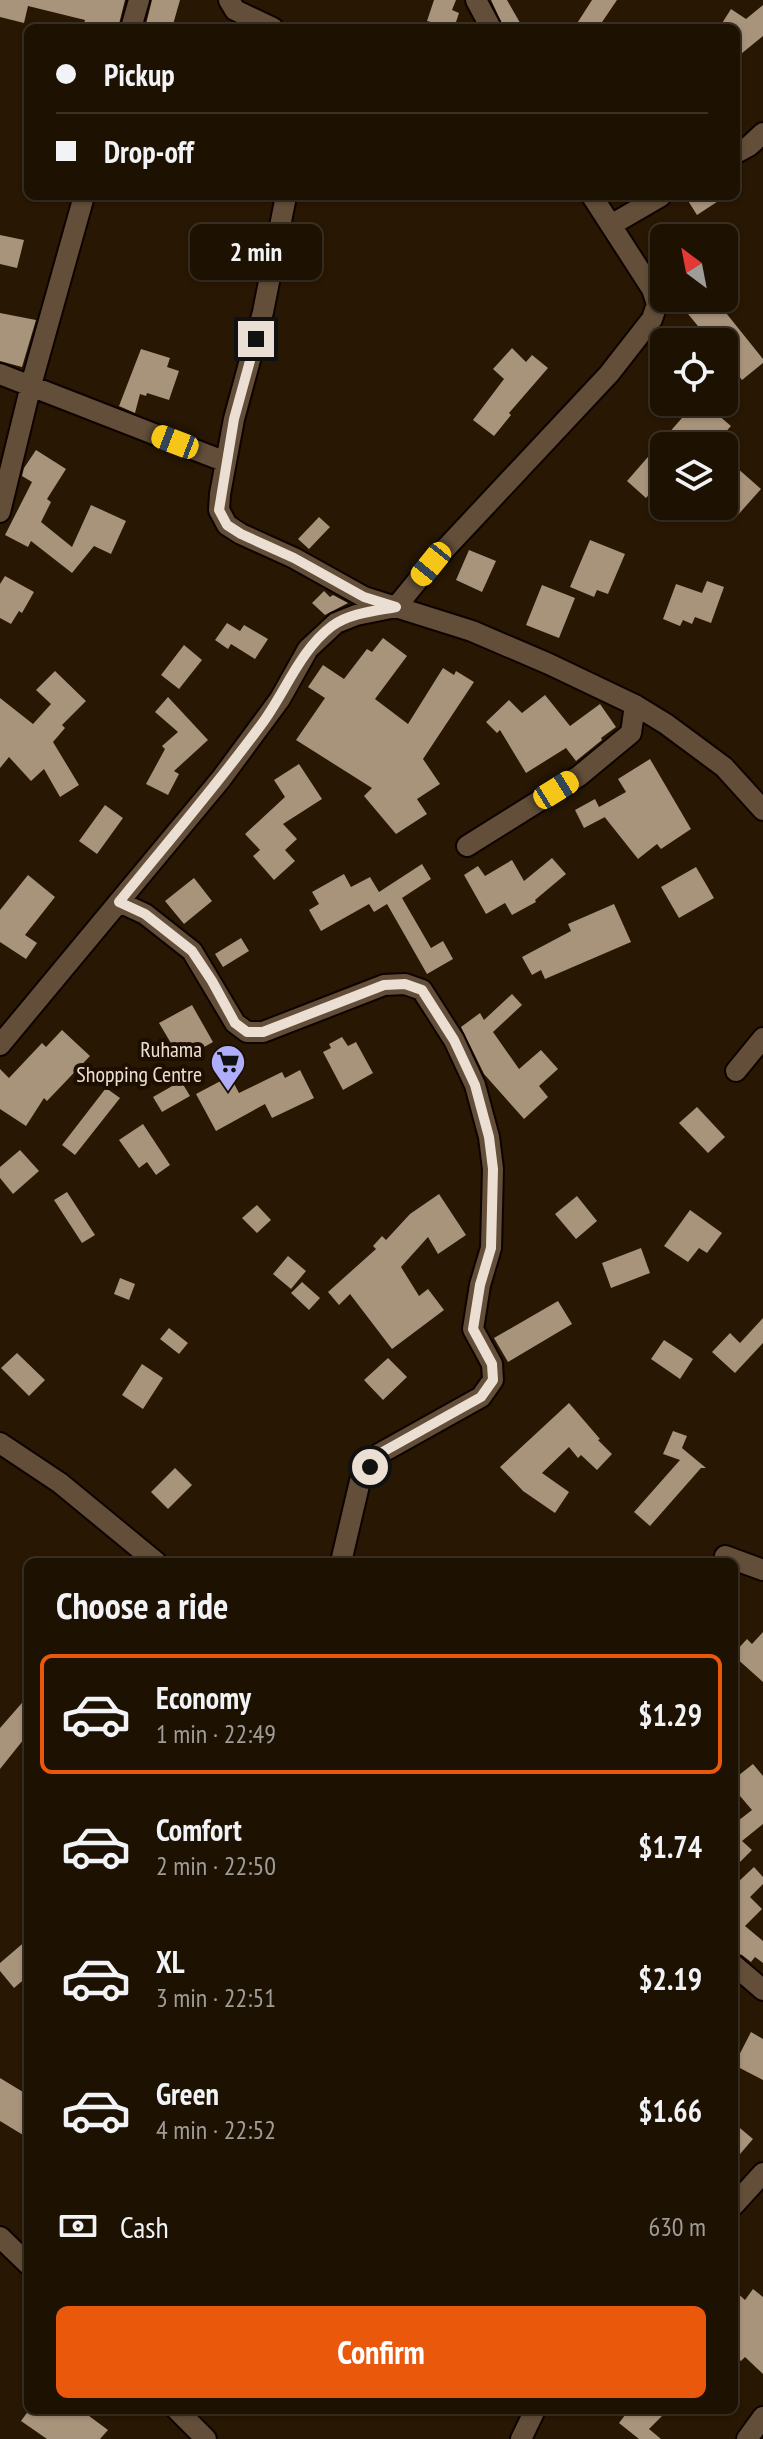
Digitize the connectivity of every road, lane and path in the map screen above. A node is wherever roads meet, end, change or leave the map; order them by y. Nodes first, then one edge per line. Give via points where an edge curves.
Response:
1 (139, 0) edge
2 (229, 0) edge
3 (476, 0) edge
4 (132, 24) edge
5 (265, 24) edge
6 (489, 24) edge
7 (763, 133) edge
8 (740, 151) edge
9 (83, 200) edge
10 (285, 200) edge
11 (595, 200) edge
12 (654, 200) edge
13 (611, 225) junction
14 (0, 374) edge
15 (31, 385) junction
16 (226, 462) junction
17 (0, 512) edge
18 (396, 607) junction
19 (635, 705) junction
20 (763, 810) edge
21 (467, 846) dead end
22 (119, 902) junction
23 (763, 1038) edge
24 (0, 1045) edge
25 (736, 1071) dead end
26 (0, 1443) edge
27 (725, 1556) dead end
28 (151, 1558) edge
29 (342, 1558) edge
30 (730, 1558) edge
31 (738, 1561) edge
32 (763, 1570) edge
33 (738, 1968) edge
34 (763, 1990) edge
35 (763, 2173) edge
36 (738, 2201) edge
37 (0, 2237) edge
38 (24, 2260) edge
39 (181, 2414) edge
40 (533, 2414) edge
41 (763, 2417) edge
42 (206, 2439) edge
43 (521, 2439) edge
44 (747, 2439) edge

1 - 4 street
2 - 5 street via 235,10
3 - 6 street
7 - 8 street
9 - 15 street
10 - 16 street
11 - 13 street
12 - 13 street
13 - 18 street via 652,289 657,304 652,319 609,374
14 - 15 street
15 - 16 street
15 - 17 street
16 - 18 street via 219,510 227,525 364,597
18 - 19 street via 472,631
18 - 22 street via 336,623 308,649 280,699 221,779
19 - 20 street via 724,767
19 - 21 street via 631,733 589,768
22 - 24 street
22 - 29 street via 145,914 192,951 235,1023 247,1032 263,1032 384,985 422,990 475,1085 489,1137 493,1213 473,1329 492,1364 493,1380 481,1397 379,1454 360,1481
23 - 25 street
26 - 28 street via 60,1483
27 - 30 street
31 - 32 street
33 - 34 street
35 - 36 street
37 - 38 street
39 - 42 street
40 - 43 street
41 - 44 street

